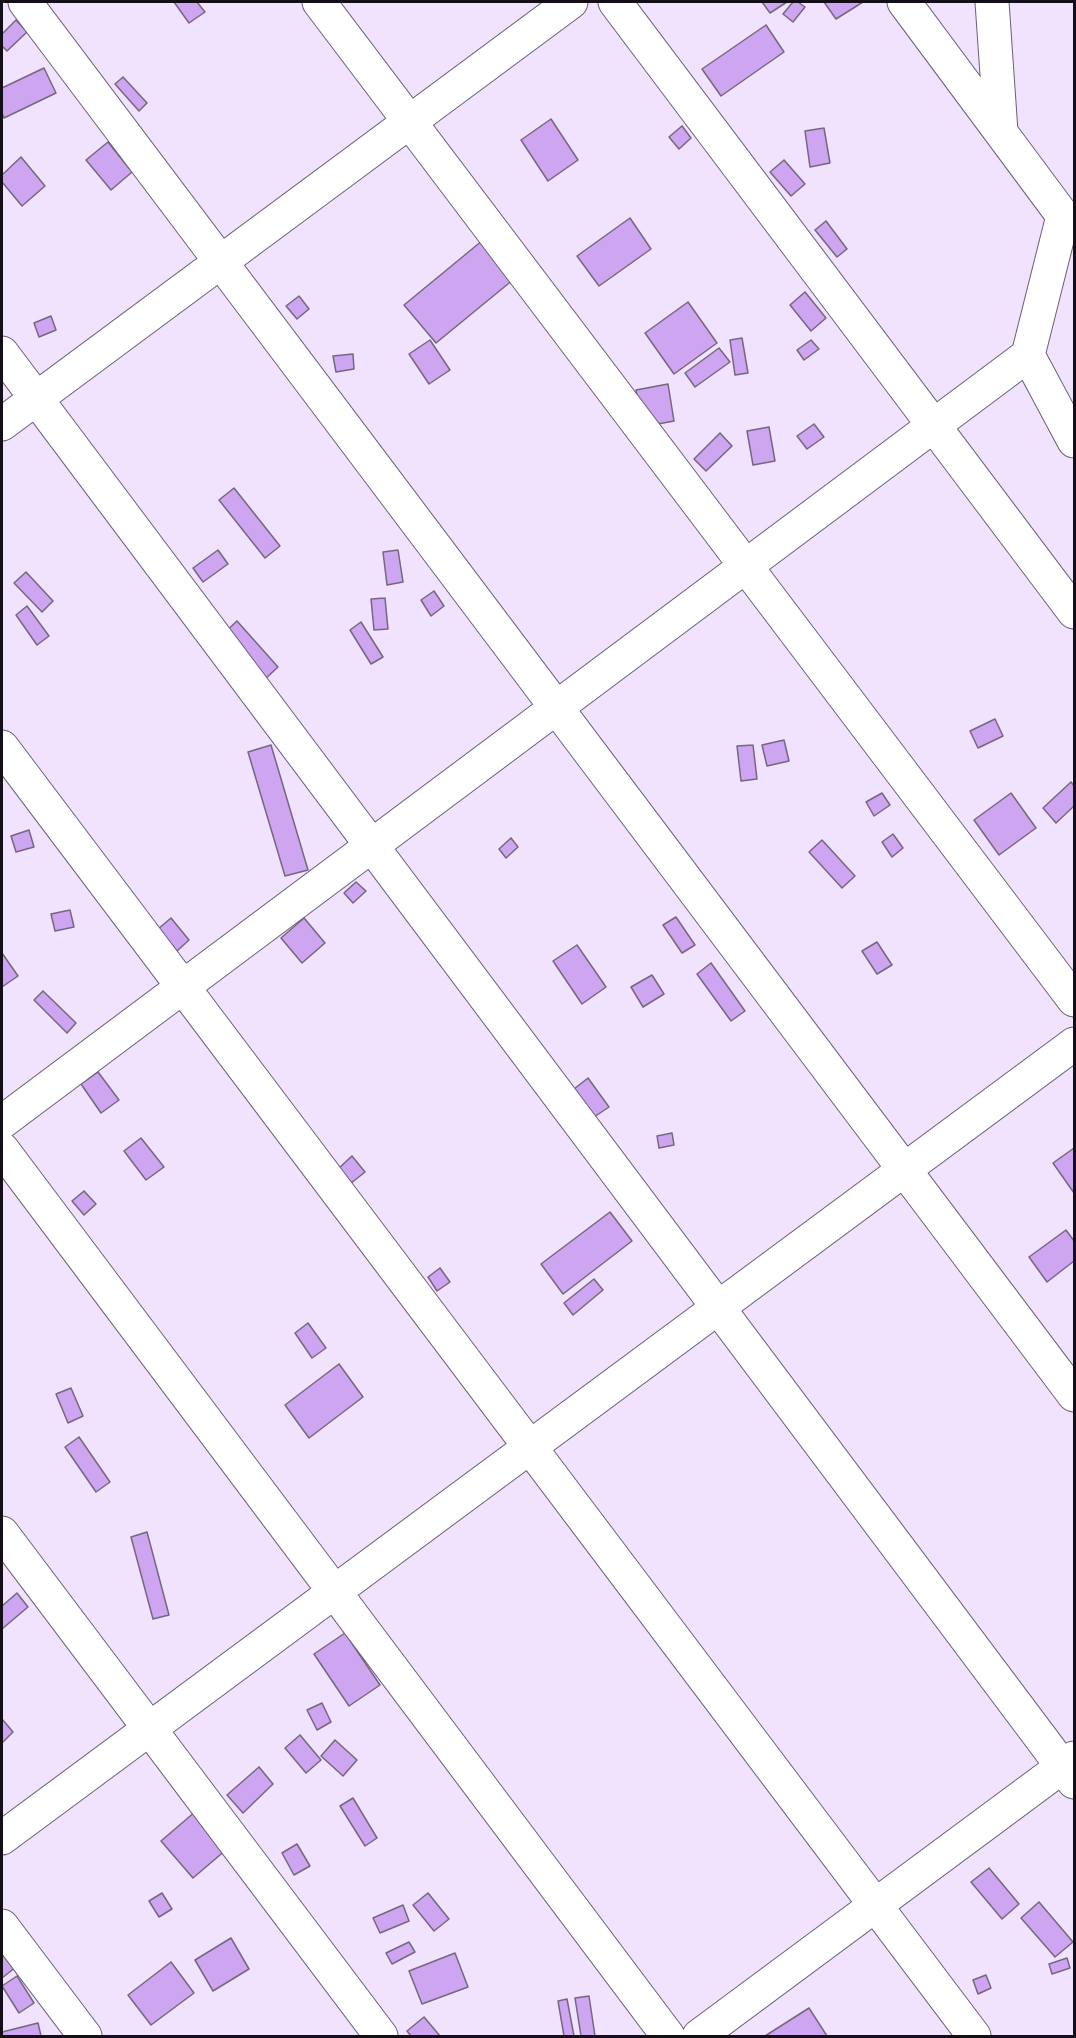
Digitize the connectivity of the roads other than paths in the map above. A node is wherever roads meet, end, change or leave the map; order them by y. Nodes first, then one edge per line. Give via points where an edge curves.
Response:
1 (25, 2) edge
2 (319, 2) edge
3 (571, 2) edge
4 (615, 2) edge
5 (904, 2) edge
6 (992, 2) edge
7 (410, 121) junction
8 (1001, 132) junction
9 (1069, 216) edge
10 (221, 261) junction
11 (2, 353) edge
12 (1028, 355) junction
13 (36, 398) junction
14 (2, 424) edge
15 (934, 426) junction
16 (1074, 441) edge
17 (746, 566) junction
18 (1074, 612) edge
19 (556, 707) junction
20 (2, 747) edge
21 (372, 846) junction
22 (183, 987) junction
23 (1074, 1000) edge
24 (1074, 1044) edge
25 (2, 1122) edge
26 (2, 1149) edge
27 (904, 1170) junction
28 (718, 1308) junction
29 (1074, 1395) edge
30 (530, 1447) junction
31 (2, 1533) edge
32 (334, 1592) junction
33 (150, 1729) junction
34 (1070, 1769) edge
35 (2, 1838) edge
36 (875, 1905) junction
37 (2, 1926) edge
38 (85, 2037) edge
39 (381, 2037) edge
40 (668, 2037) edge
41 (699, 2037) edge
42 (974, 2037) edge

1 - 10 street
2 - 7 street
3 - 7 street
4 - 15 street
5 - 8 street
6 - 8 street
7 - 10 street
7 - 17 street
8 - 9 street
9 - 12 street
10 - 13 street
10 - 19 street
11 - 13 street
12 - 15 street
12 - 16 street
13 - 14 street
13 - 21 street
15 - 17 street
15 - 18 street
17 - 19 street
17 - 23 street
19 - 21 street
19 - 27 street
20 - 22 street
21 - 22 street
21 - 28 street
22 - 25 street
22 - 30 street
24 - 27 street
26 - 32 street
27 - 28 street
27 - 29 street
28 - 30 street
28 - 34 street
30 - 32 street
30 - 36 street
31 - 33 street
32 - 33 street
32 - 40 street
33 - 35 street
33 - 39 street
34 - 36 street
36 - 41 street
36 - 42 street
37 - 38 street

